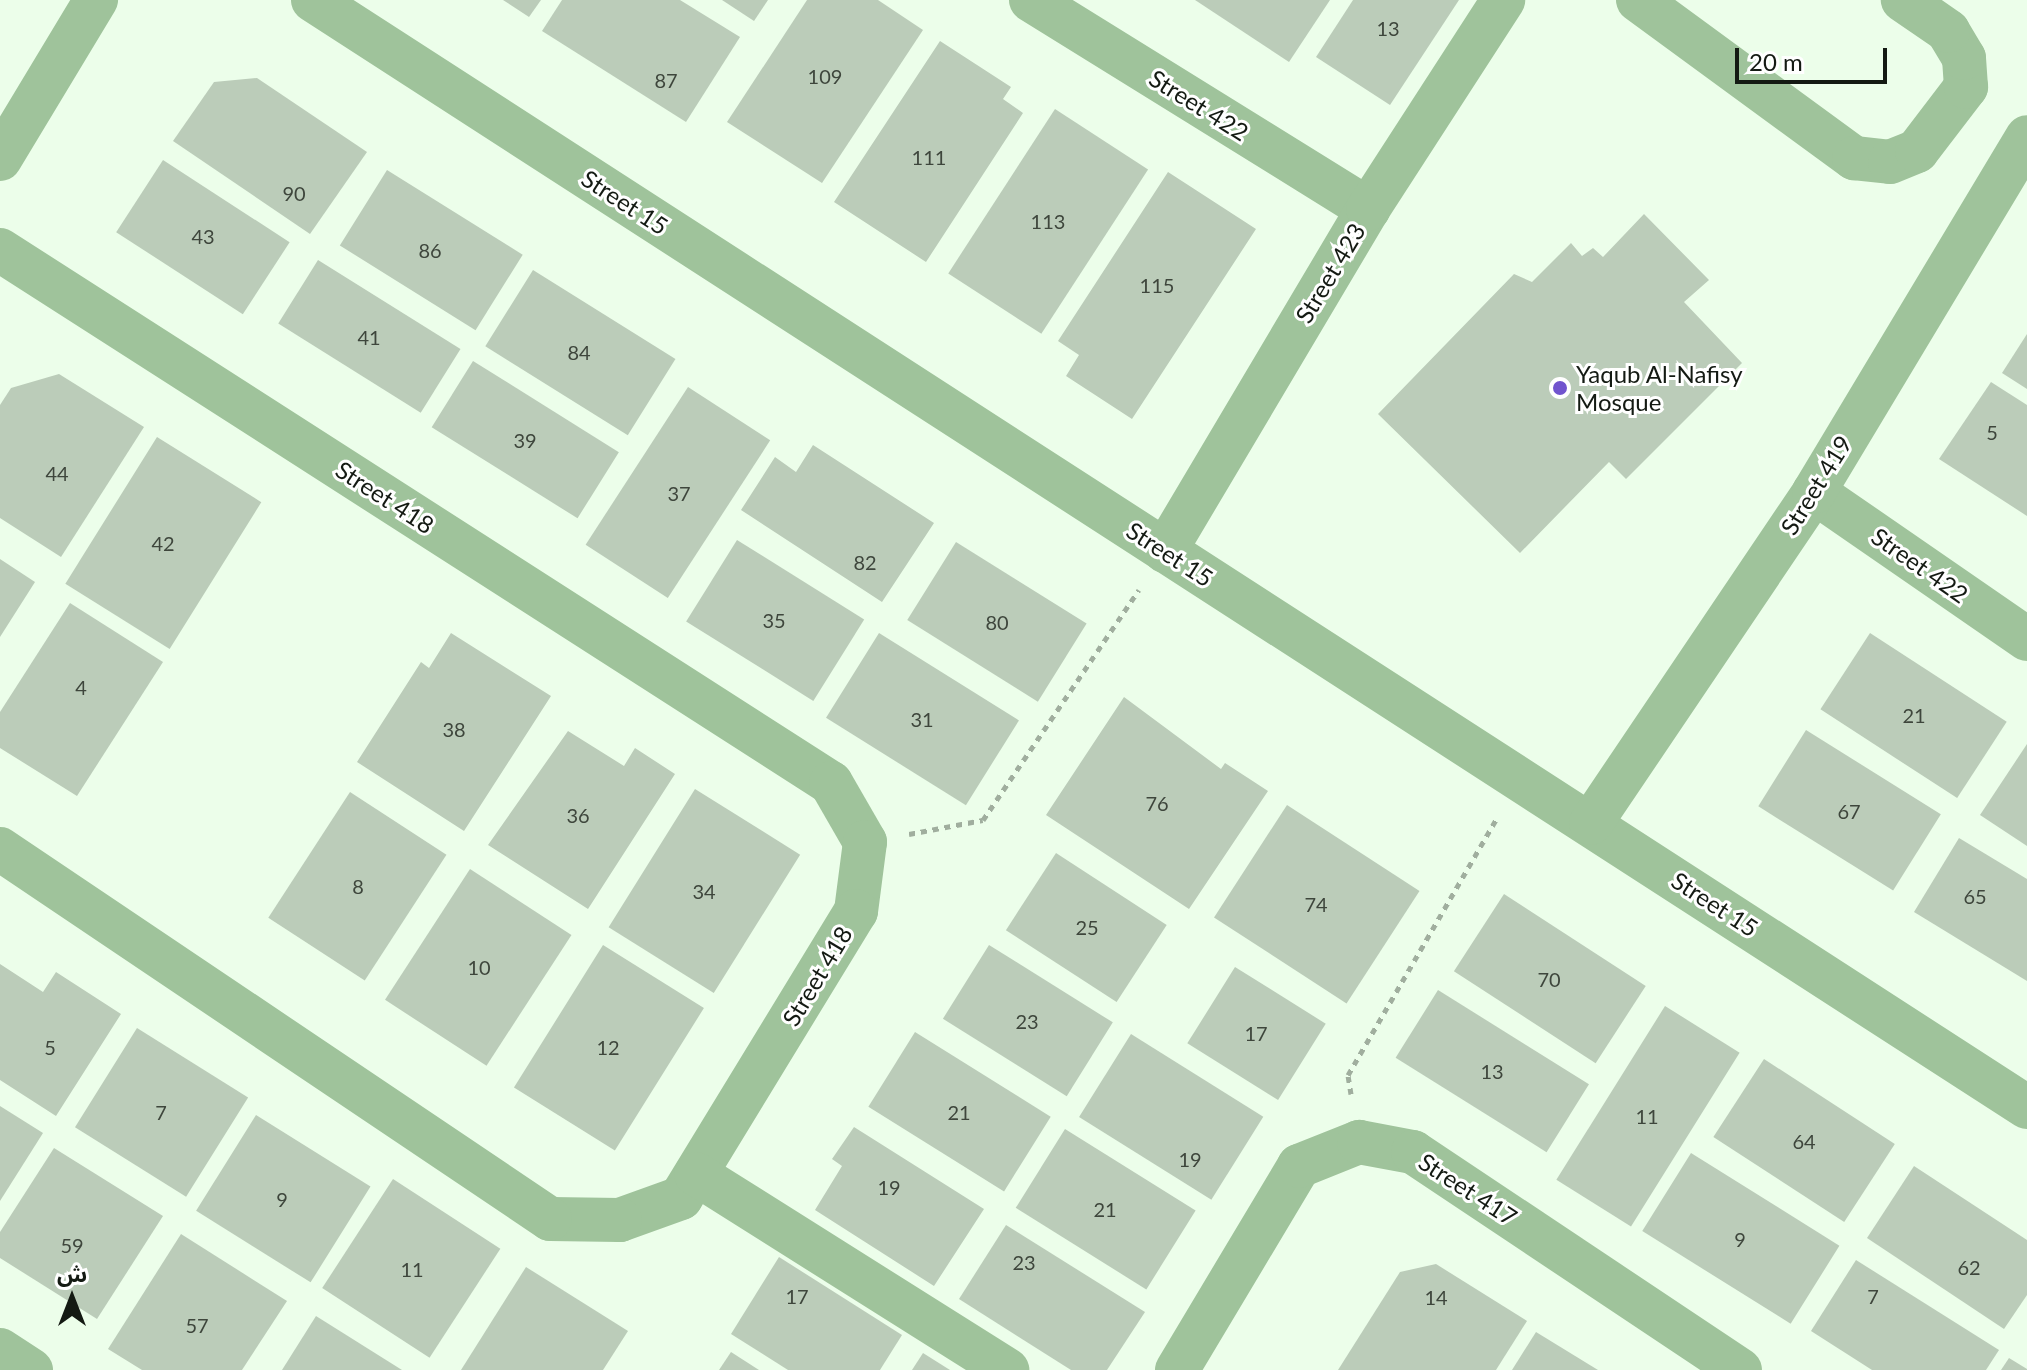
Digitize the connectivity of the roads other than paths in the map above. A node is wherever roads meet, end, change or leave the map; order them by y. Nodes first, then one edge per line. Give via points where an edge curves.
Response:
1 (96, 0) edge
2 (313, 0) edge
3 (1031, 0) edge
4 (1503, 0) edge
5 (1903, 0) edge
6 (1655, 5) edge
7 (2027, 137) edge
8 (0, 159) edge
9 (1368, 209) junction
10 (0, 250) edge
11 (1814, 492) junction
12 (1165, 551) junction
13 (2027, 639) edge
14 (1591, 823) junction
15 (0, 849) edge
16 (2027, 1107) edge
17 (696, 1174) junction
18 (0, 1350) edge
19 (31, 1370) edge
20 (1007, 1370) edge
21 (1177, 1370) edge
22 (1740, 1370) edge

1 - 8 street
2 - 12 street, Street 15
3 - 9 street, Street 422
4 - 9 street, Street 423
5 - 6 street via 1948,31 1964,58 1966,87 1917,151 1890,162 1854,158
7 - 11 street, Street 419
9 - 12 street, Street 423
10 - 17 street, Street 418 via 831,783 865,842 856,911
11 - 13 street, Street 422
11 - 14 street, Street 419
12 - 14 street, Street 15
14 - 16 street, Street 15
15 - 17 street, Street 418 via 550,1219 620,1220 681,1198
17 - 20 street
18 - 19 street
21 - 22 street, Street 417 via 1299,1166 1359,1142 1413,1152

